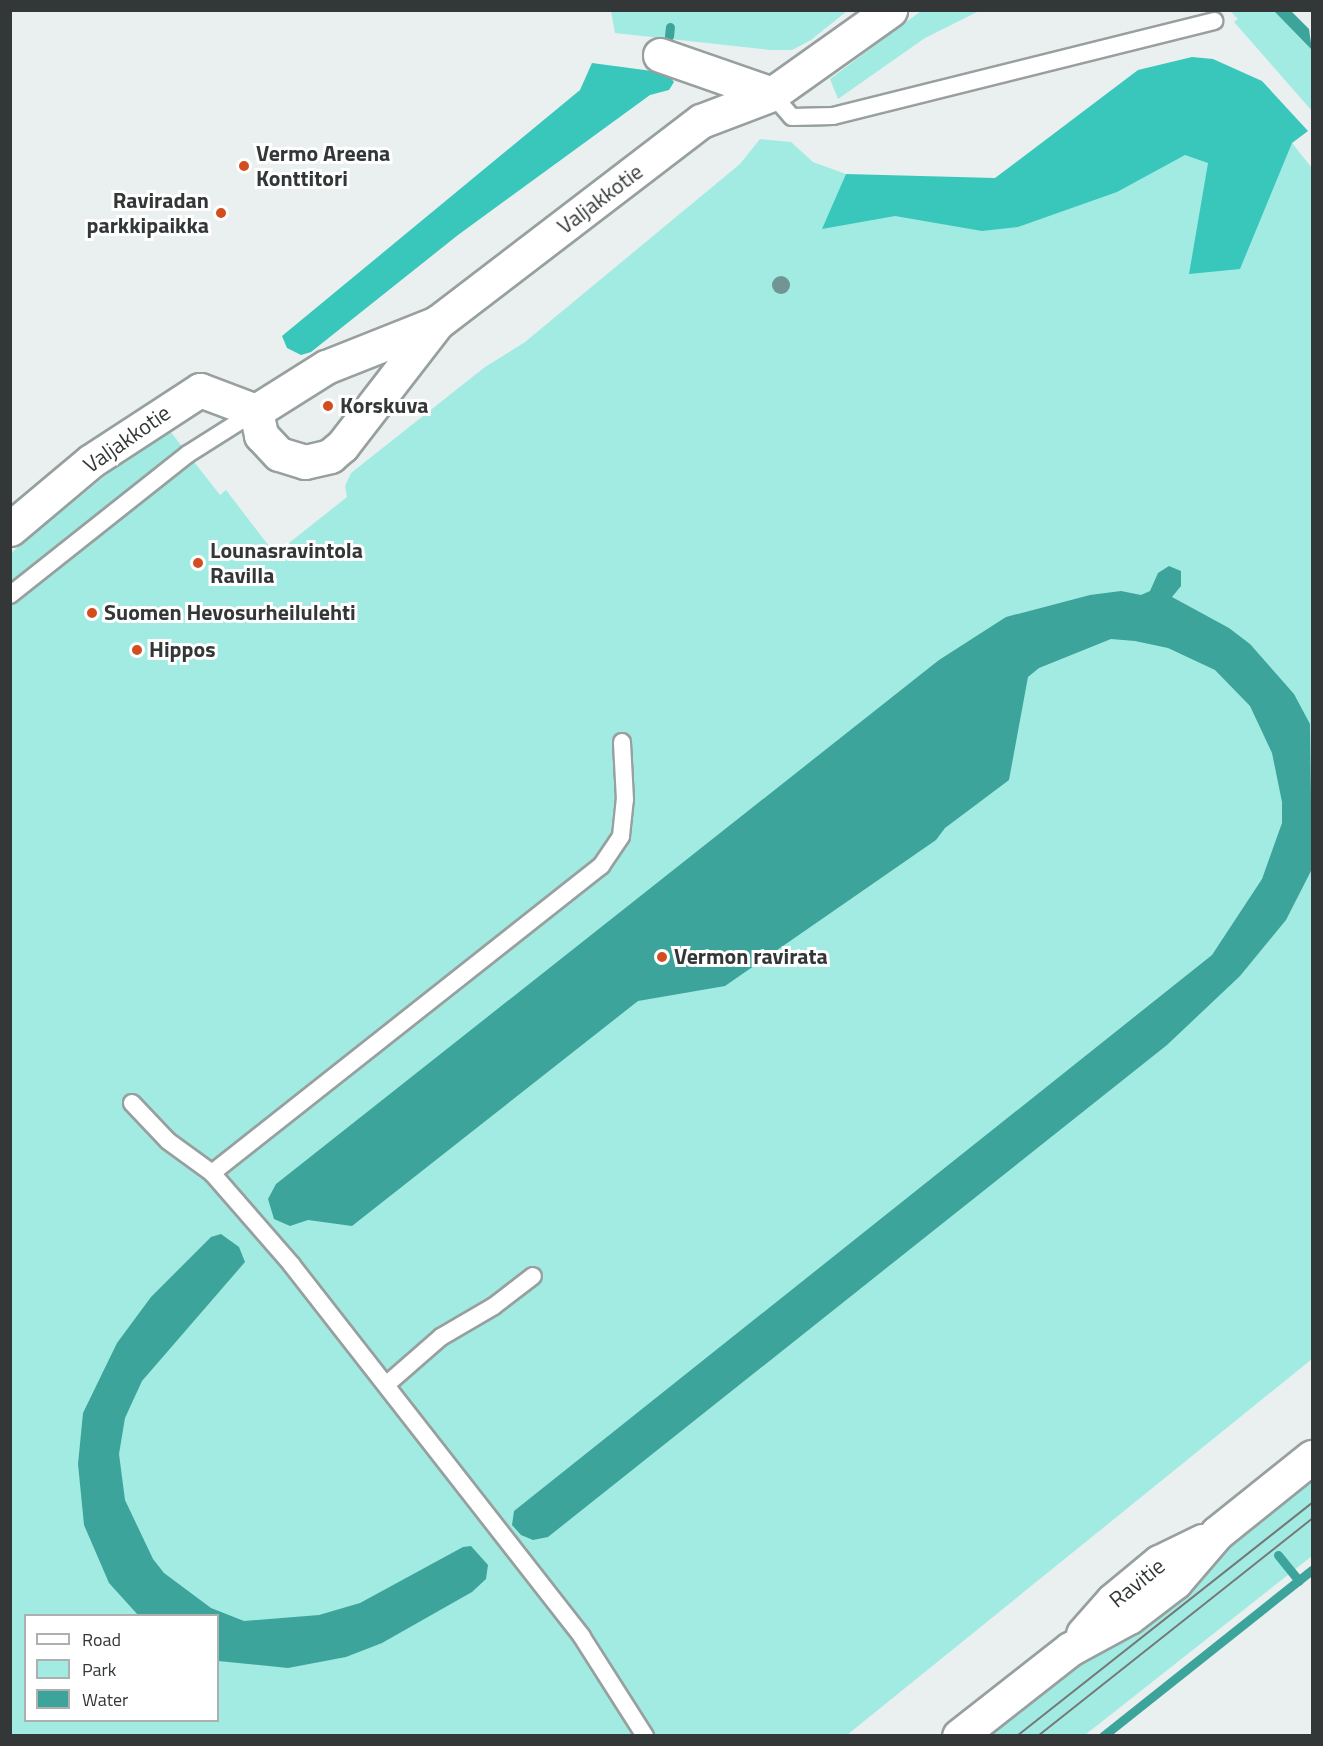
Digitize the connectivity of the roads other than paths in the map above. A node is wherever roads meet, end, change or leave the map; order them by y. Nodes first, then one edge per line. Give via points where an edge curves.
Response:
1 (890, 10) edge
2 (1214, 21) dead end
3 (660, 55) dead end
4 (772, 94) junction
5 (438, 322) junction
6 (256, 411) junction
7 (10, 529) edge
8 (10, 595) edge
9 (621, 742) dead end
10 (132, 1103) dead end
11 (212, 1173) junction
12 (533, 1276) dead end
13 (386, 1385) junction
14 (1312, 1457) edge
15 (645, 1736) edge
16 (960, 1736) edge

1 - 4 street, Valjakkotie
2 - 4 lane via 833,116 792,117
3 - 4 street
4 - 5 street, Valjakkotie via 701,121
5 - 6 street, Valjakkotie via 326,366
5 - 6 street, Valjakkotie via 342,446 330,456 305,462 279,454 261,435
6 - 7 street, Valjakkotie via 200,390 91,461
6 - 8 lane via 188,454
9 - 11 lane via 625,800 621,836 601,866
10 - 11 lane via 168,1141
11 - 13 lane via 291,1264
12 - 13 lane via 494,1306 441,1337
13 - 15 lane via 582,1636
14 - 16 street, Ravitie via 1217,1533 1174,1582 1129,1617 1070,1649

